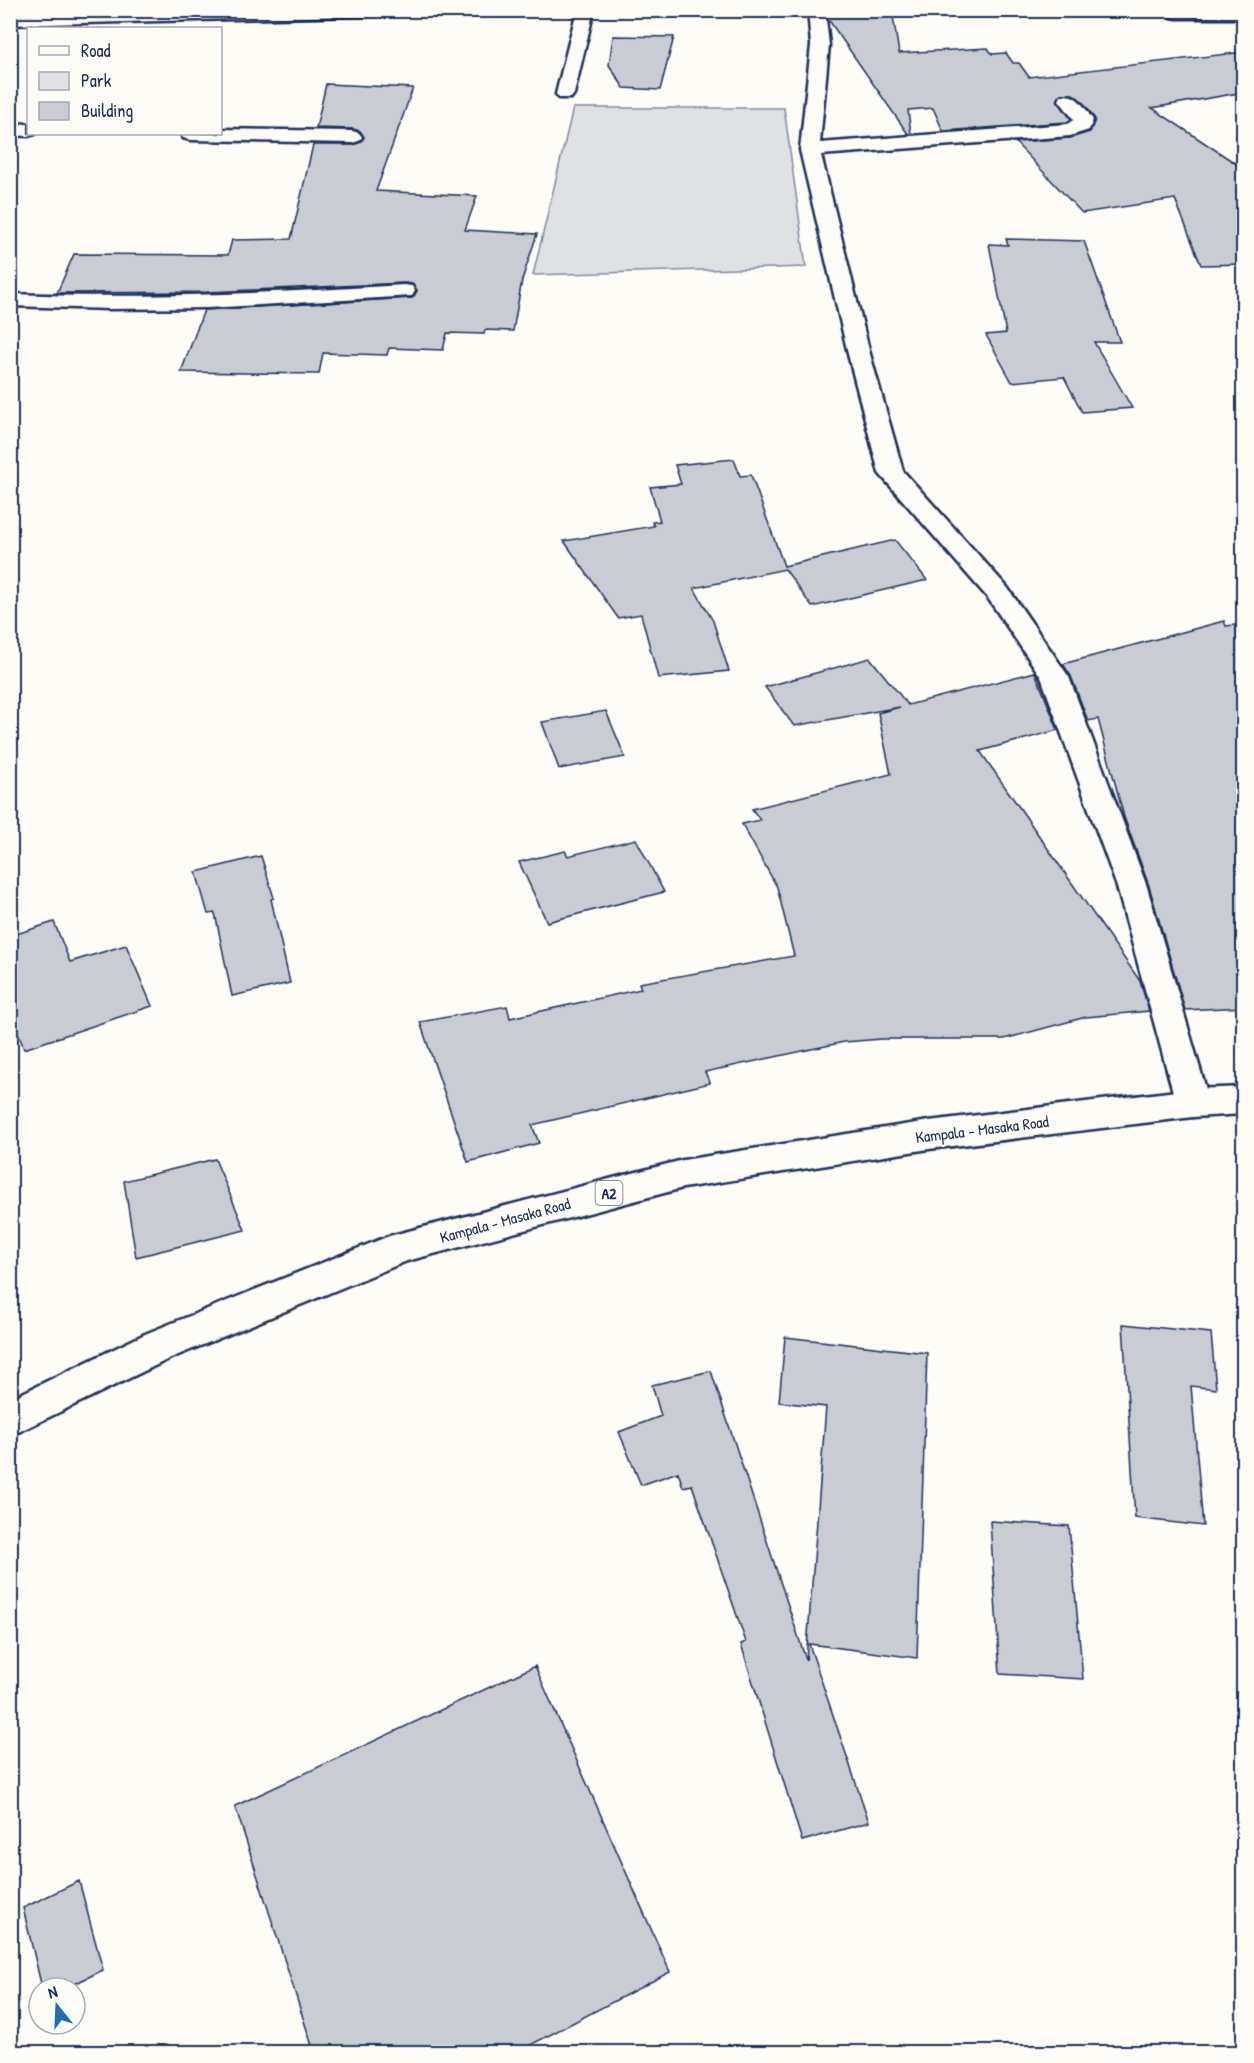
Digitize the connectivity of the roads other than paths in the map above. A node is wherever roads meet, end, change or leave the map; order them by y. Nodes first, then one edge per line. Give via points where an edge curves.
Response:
1 (390, 10) edge
2 (586, 10) edge
3 (816, 10) edge
4 (289, 11) edge
5 (1177, 13) dead end
6 (1244, 13) edge
7 (11, 21) edge
8 (565, 94) dead end
9 (1068, 100) dead end
10 (10, 129) edge
11 (27, 129) edge
12 (222, 135) edge
13 (352, 138) dead end
14 (810, 150) junction
15 (404, 291) dead end
16 (10, 300) edge
17 (1244, 1100) edge
18 (1193, 1103) junction
19 (10, 1418) edge

1 - 4 street
2 - 8 street
3 - 14 street via 820,45
4 - 7 street
5 - 6 street
9 - 14 street via 1084,120 1082,126 1070,130
10 - 11 street
12 - 13 street
14 - 18 street via 891,473 998,593 1055,677 1132,887
15 - 16 street via 180,304 92,305
17 - 18 street, Kampala - Masaka Road / A2
18 - 19 street, Kampala - Masaka Road / A2 via 929,1135 683,1174 414,1244 158,1346

